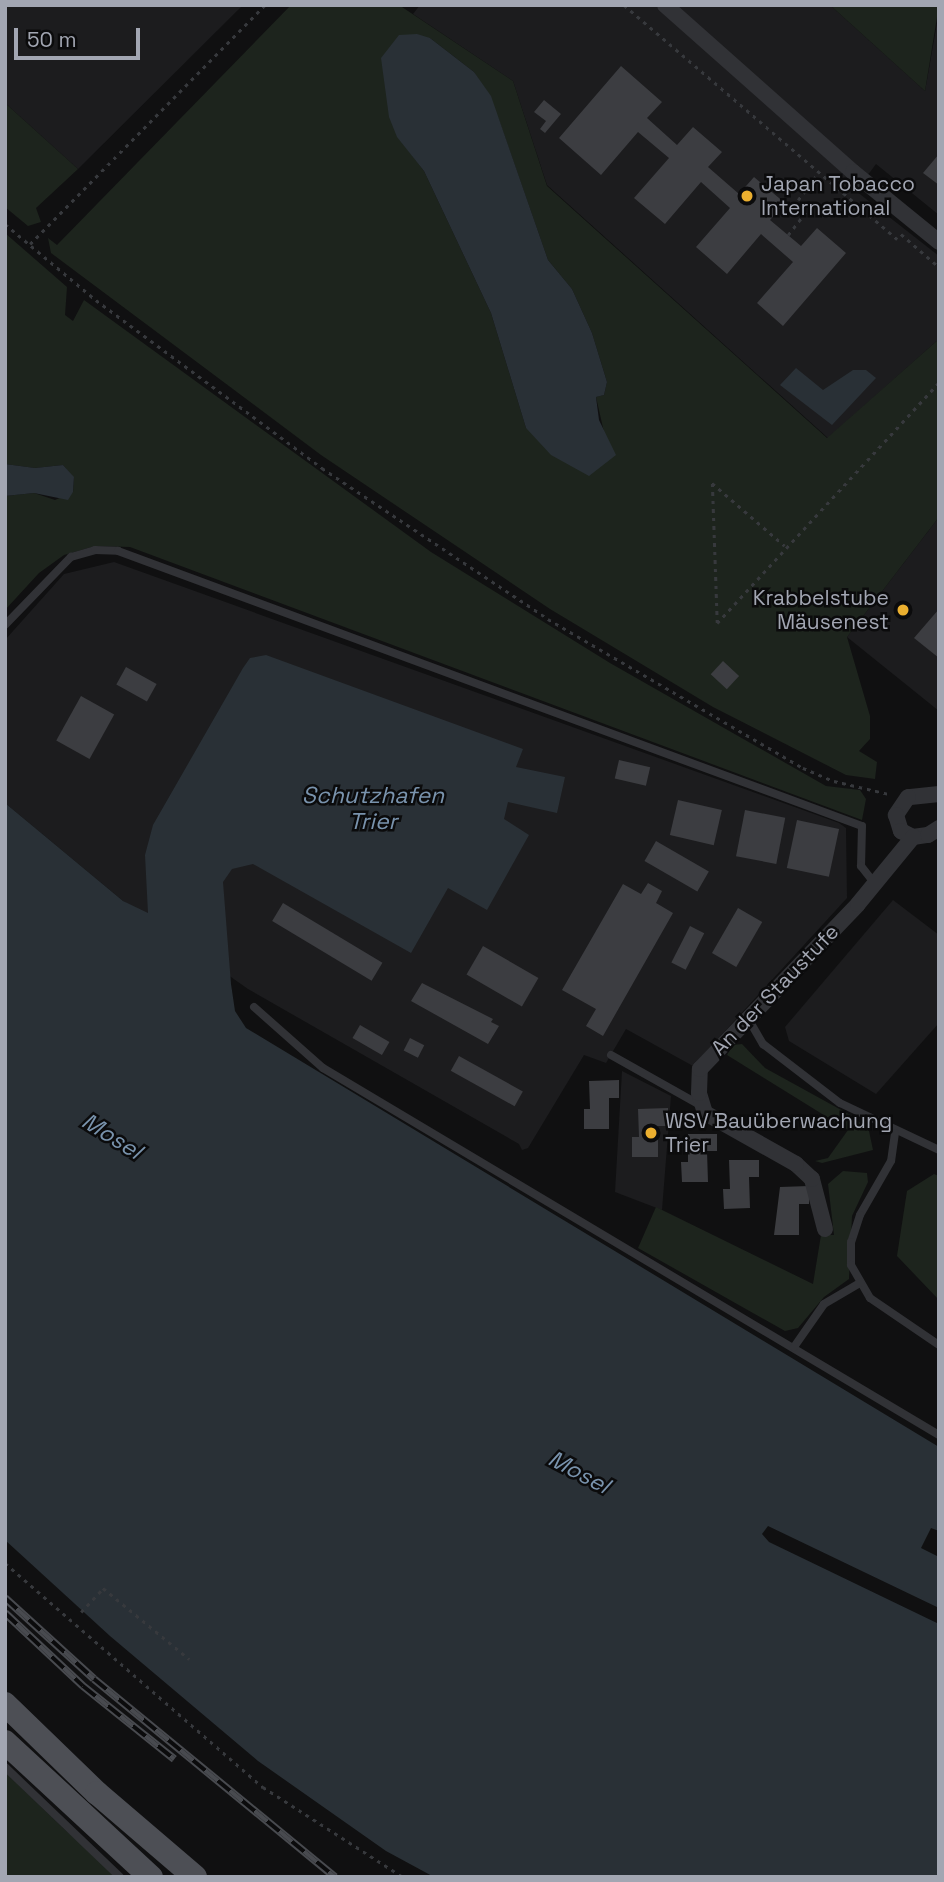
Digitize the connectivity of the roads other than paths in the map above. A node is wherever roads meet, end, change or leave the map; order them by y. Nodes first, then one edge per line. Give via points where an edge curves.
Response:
1 (665, 5) edge
2 (939, 242) edge
3 (5, 625) edge
4 (935, 797) edge
5 (939, 828) edge
6 (913, 836) junction
7 (875, 884) junction
8 (254, 1007) dead end
9 (749, 1020) junction
10 (611, 1055) dead end
11 (700, 1105) junction
12 (895, 1133) junction
13 (939, 1150) edge
14 (825, 1229) dead end
15 (860, 1283) junction
16 (939, 1345) edge
17 (794, 1347) junction
18 (939, 1436) edge
19 (5, 1703) edge
20 (5, 1742) edge
21 (5, 1767) edge
22 (120, 1877) edge
23 (151, 1877) edge
24 (195, 1877) edge

1 - 2 street
3 - 7 lane via 71,557 96,550 118,551 862,826 860,866
4 - 6 street via 901,801 896,810 898,827
5 - 6 street
6 - 7 street, An der Staustufe
7 - 9 street, An der Staustufe
8 - 17 lane via 323,1068
9 - 11 street, An der Staustufe via 700,1069
9 - 12 lane via 763,1044 808,1080
10 - 11 lane
11 - 14 street via 705,1114 796,1164 812,1179
12 - 13 lane
12 - 15 lane via 891,1161 860,1215 851,1242 851,1265
15 - 16 lane via 870,1298
15 - 17 lane via 824,1304
17 - 18 lane
19 - 24 main road via 97,1793
20 - 23 main road
21 - 22 lane

